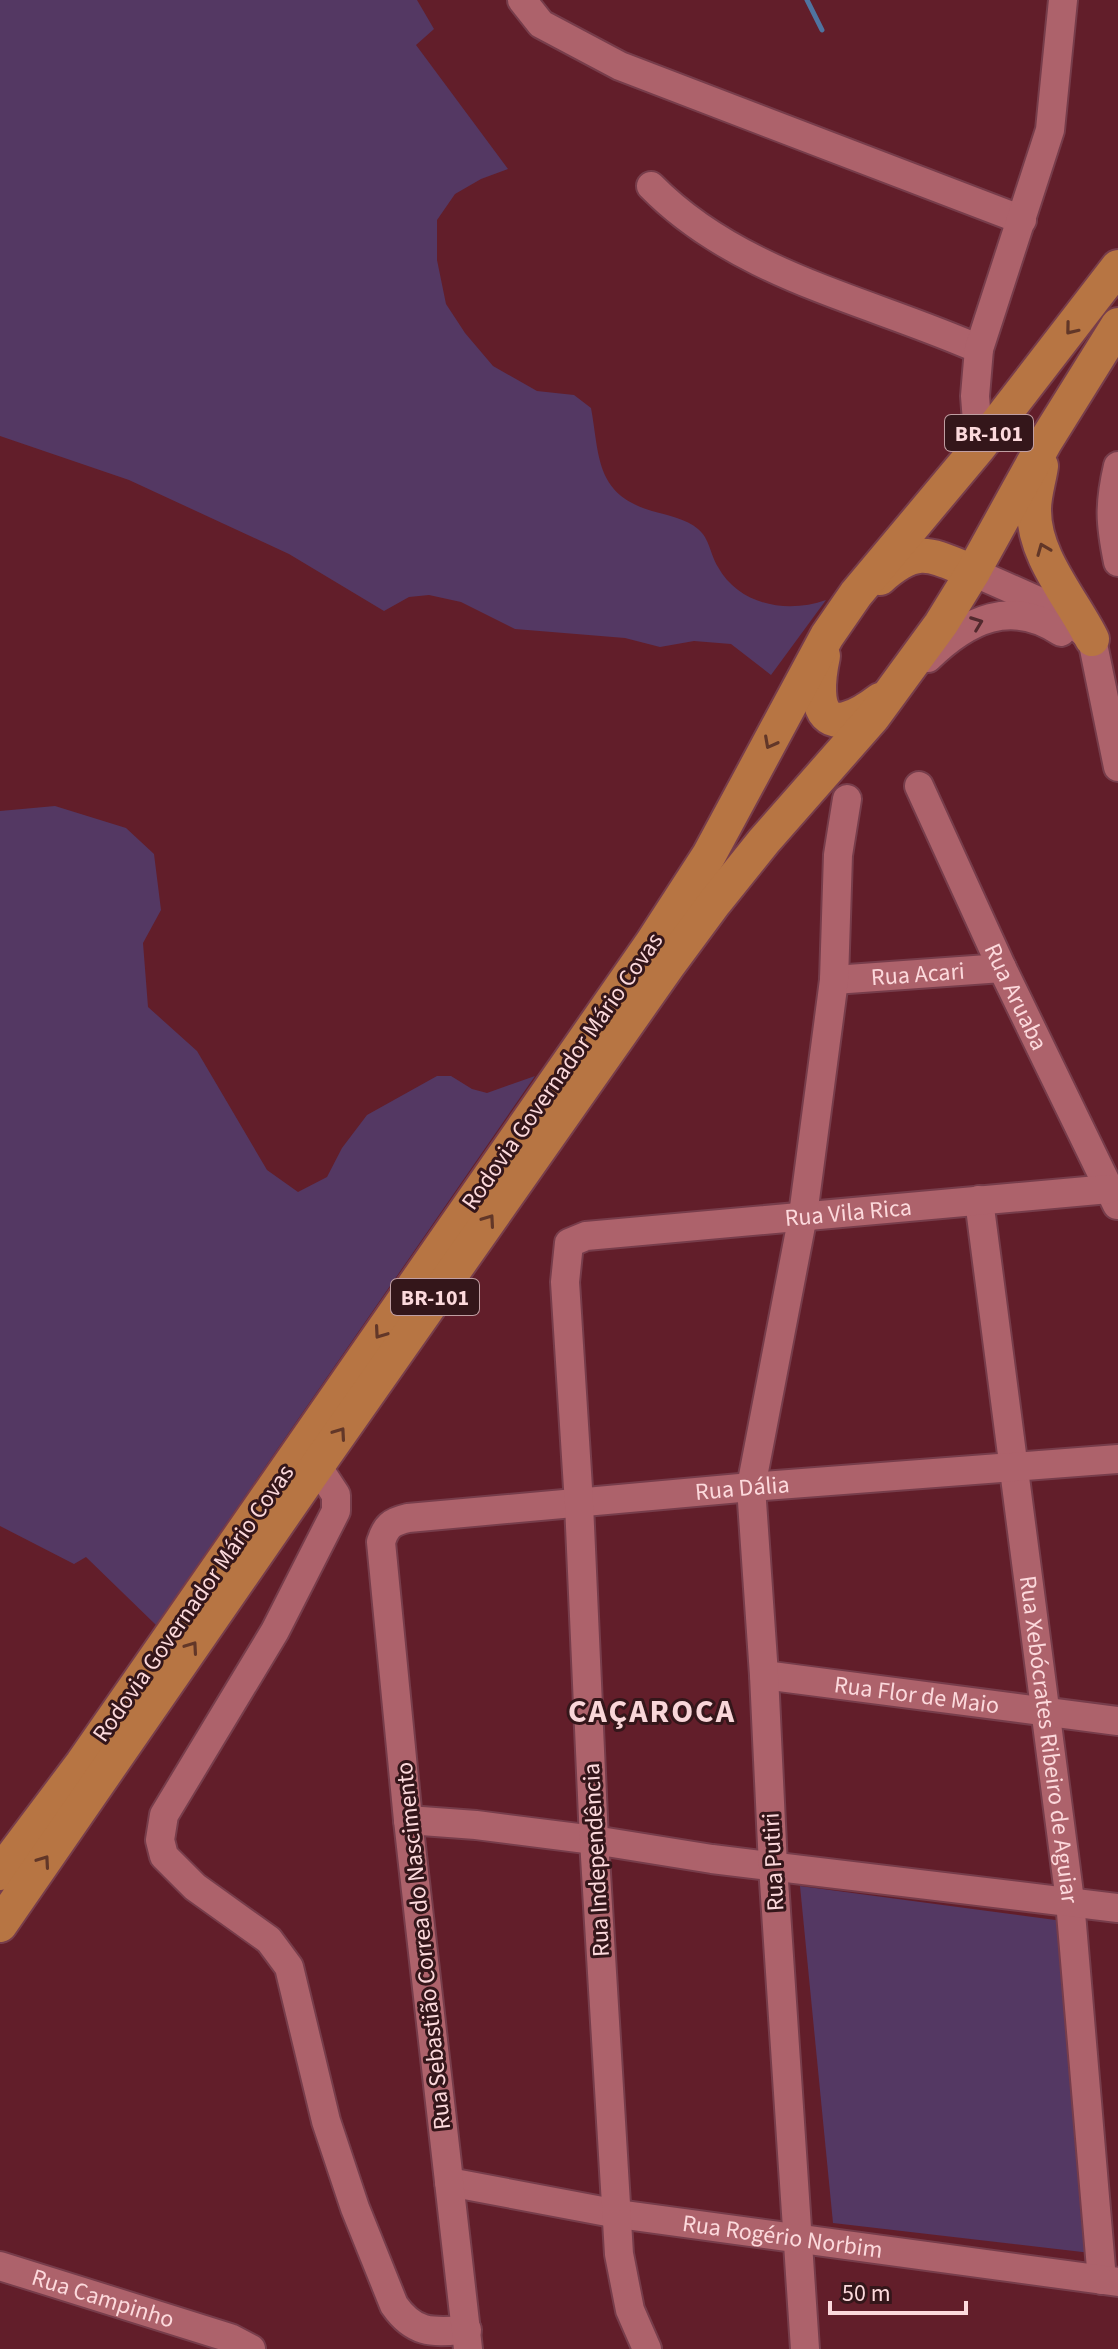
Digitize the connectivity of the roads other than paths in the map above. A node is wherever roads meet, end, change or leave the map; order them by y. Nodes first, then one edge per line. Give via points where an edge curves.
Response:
1 (522, 0) edge
2 (1063, 0) edge
3 (651, 186) dead end
4 (1022, 220) junction
5 (1118, 267) edge
6 (1118, 325) edge
7 (979, 349) junction
8 (1045, 442) junction
9 (979, 447) junction
10 (1118, 466) edge
11 (1118, 562) edge
12 (973, 572) junction
13 (856, 594) junction
14 (827, 636) junction
15 (1092, 639) junction
16 (1100, 677) junction
17 (895, 688) junction
18 (1118, 766) edge
19 (919, 786) dead end
20 (847, 799) dead end
21 (1002, 968) junction
22 (834, 980) junction
23 (1113, 1197) edge
24 (979, 1200) junction
25 (803, 1215) junction
26 (586, 1236) joint
27 (1118, 1459) edge
28 (317, 1466) junction
29 (1012, 1467) junction
30 (751, 1487) junction
31 (579, 1504) junction
32 (381, 1542) joint
33 (764, 1675) junction
34 (1047, 1710) junction
35 (1118, 1721) edge
36 (408, 1820) junction
37 (594, 1840) junction
38 (773, 1866) junction
39 (2, 1867) edge
40 (1070, 1901) junction
41 (1118, 1908) edge
42 (0, 1925) edge
43 (449, 2182) junction
44 (618, 2214) junction
45 (798, 2237) junction
46 (0, 2266) edge
47 (1110, 2281) edge
48 (468, 2340) edge
49 (236, 2345) edge
50 (647, 2349) edge
51 (805, 2349) edge

1 - 4 street via 541,24 620,66
2 - 4 street via 1050,130
3 - 7 street via 675,211 719,242 796,279
4 - 7 street
5 -> 9 main road, Rodovia Governador Mário Covas / BR-101
6 - 8 main road, Rodovia Governador Mário Covas / BR-101
7 - 9 street
8 - 12 main road, Rodovia Governador Mário Covas / BR-101
15 -> 8 main road via 1038,537 1034,509
9 - 13 main road, Rodovia Governador Mário Covas / BR-101
10 - 11 street via 1110,521
12 - 13 main road via 930,555 918,556 897,564
12 - 15 street via 1054,608
12 - 17 main road, Rodovia Governador Mário Covas / BR-101
13 - 14 main road, Rodovia Governador Mário Covas / BR-101
14 - 17 main road via 817,697 831,717 853,718
14 -> 39 main road, Rodovia Governador Mário Covas / BR-101 via 709,855 652,943 82,1764
15 - 16 street
17 -> 16 street via 947,639 982,619 1003,615 1050,625 1080,648
16 - 18 street
28 -> 17 main road, Rodovia Governador Mário Covas / BR-101 via 715,902
19 - 21 street, Rua Aruaba
20 - 22 street, Rua Putiri via 838,855
21 - 22 street, Rua Acari
21 - 23 street, Rua Aruaba
22 - 25 street, Rua Putiri
23 - 24 street, Rua Vila Rica
24 - 25 street, Rua Vila Rica
24 - 29 street, Rua Xebócrates Ribeiro de Aguiar
25 - 26 street, Rua Vila Rica
25 - 30 street, Rua Putiri
26 - 31 street, Rua Independência via 569,1243 565,1282
27 - 29 street, Rua Dália
42 -> 28 main road, Rodovia Governador Mário Covas / BR-101
28 - 48 street via 336,1495 336,1511 275,1631 164,1815 160,1840 164,1856 195,1887 269,1940 289,1967 326,2121 394,2305 423,2331
29 - 30 street, Rua Dália
29 - 34 street, Rua Xebócrates Ribeiro de Aguiar
30 - 31 street, Rua Dália
30 - 33 street, Rua Putiri
31 - 32 street, Rua Dália via 408,1518 386,1528
31 - 37 street, Rua Independência
32 - 36 street, Rua Sebastião Correa do Nascimento
33 - 34 street, Rua Flor de Maio
33 - 38 street, Rua Putiri
34 - 35 street, Rua Flor de Maio
34 - 40 street, Rua Xebócrates Ribeiro de Aguiar
36 - 37 street
36 - 43 street, Rua Sebastião Correa do Nascimento
37 - 38 street
37 - 44 street, Rua Independência
38 - 40 street
38 - 45 street, Rua Putiri
40 - 41 street
40 - 47 street, Rua Xebócrates Ribeiro de Aguiar
43 - 44 street, Rua Rogério Norbim
43 - 48 street, Rua Sebastião Correa do Nascimento
44 - 45 street, Rua Rogério Norbim
44 - 50 street, Rua Independência via 624,2288
45 - 47 street, Rua Rogério Norbim
45 - 51 street, Rua Putiri
46 - 49 street, Rua Campinho

